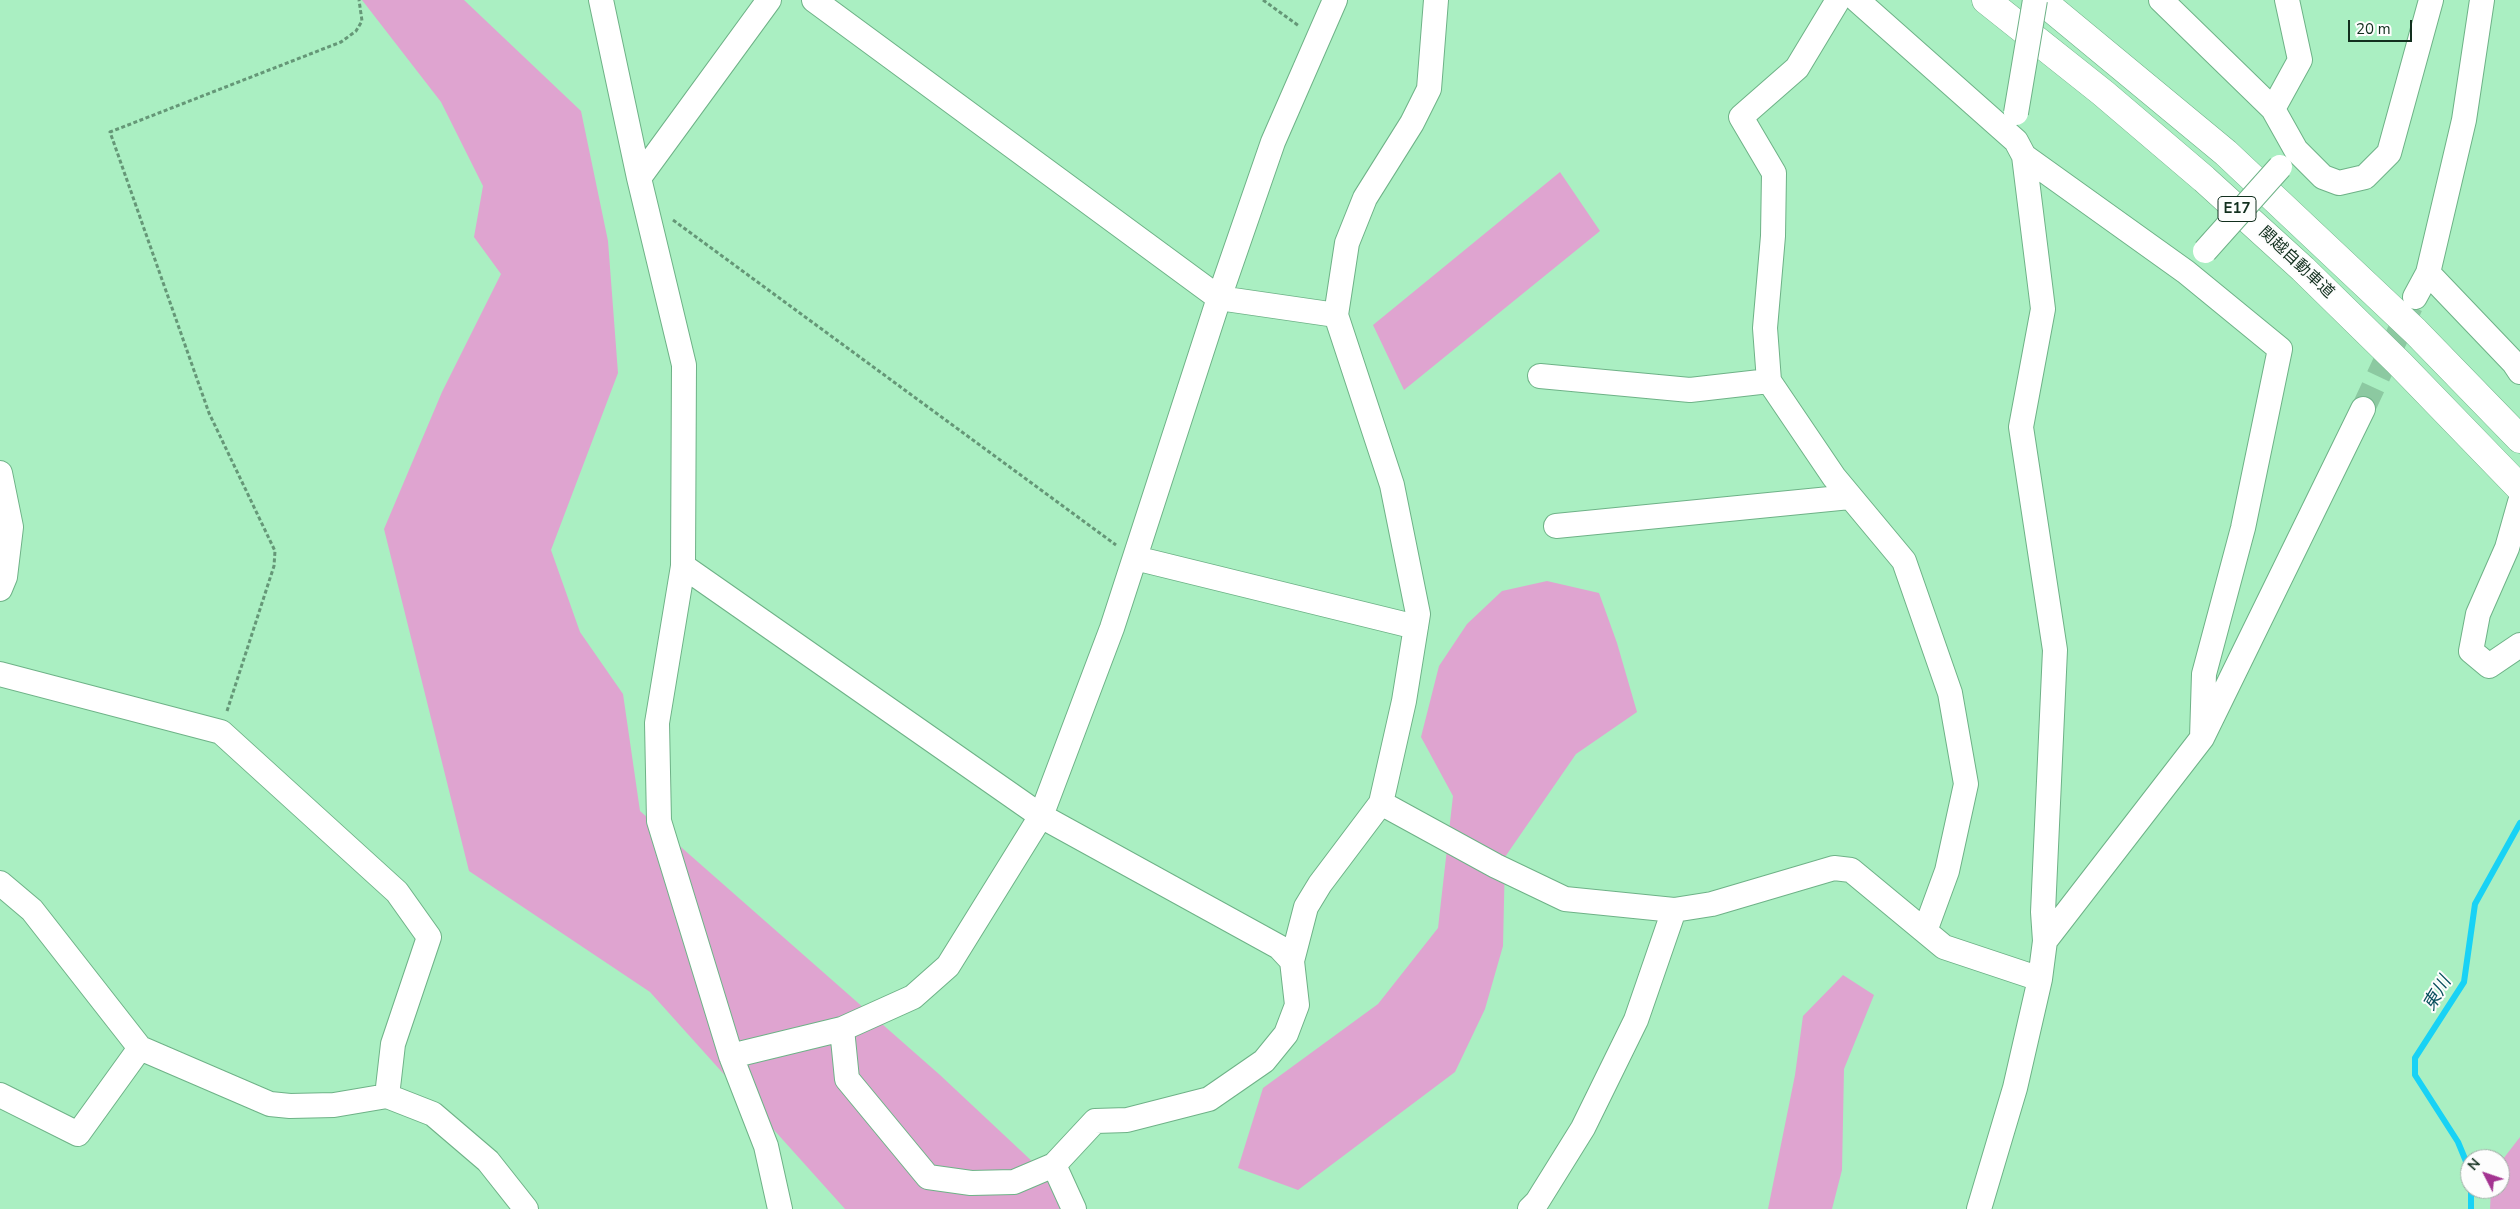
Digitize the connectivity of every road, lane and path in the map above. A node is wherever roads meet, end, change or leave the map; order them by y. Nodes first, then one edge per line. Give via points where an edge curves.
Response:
1 (359, 0) edge
2 (601, 0) edge
3 (769, 0) edge
4 (814, 0) edge
5 (1263, 0) edge
6 (1335, 0) edge
7 (1436, 0) edge
8 (1838, 0) edge
9 (1857, 0) edge
10 (1986, 0) edge
11 (2035, 0) edge
12 (2040, 0) edge
13 (2161, 0) edge
14 (2287, 0) edge
15 (2431, 0) edge
16 (2482, 0) edge
17 (1317, 40) junction
18 (2273, 109) junction
19 (2020, 149) junction
20 (2296, 150) junction
21 (642, 189) junction
22 (2186, 272) junction
23 (2428, 273) junction
24 (1219, 298) junction
25 (2415, 298) tunnel mouth
26 (1336, 315) junction
27 (2520, 372) edge
28 (1540, 376) dead end
29 (1769, 381) junction
30 (2363, 409) tunnel mouth
31 (2520, 439) edge
32 (0, 473) edge
33 (2520, 488) edge
34 (1850, 496) junction
35 (2520, 502) edge
36 (1556, 526) dead end
37 (1135, 558) junction
38 (684, 566) junction
39 (0, 589) edge
40 (1416, 627) junction
41 (2520, 645) edge
42 (0, 674) edge
43 (221, 732) junction
44 (2202, 738) junction
45 (1381, 803) junction
46 (1042, 816) junction
47 (0, 884) edge
48 (1674, 910) junction
49 (1925, 931) junction
50 (2046, 941) junction
51 (1292, 961) junction
52 (2040, 980) junction
53 (842, 1029) junction
54 (140, 1048) junction
55 (732, 1056) junction
56 (0, 1095) edge
57 (387, 1096) junction
58 (1054, 1165) junction
59 (526, 1209) edge
60 (780, 1209) edge
61 (1074, 1209) edge
62 (1530, 1209) edge
63 (1979, 1209) edge

1 - 43 path via 362,21 356,31 341,42 110,132 209,413 274,551 274,566
2 - 21 street
3 - 21 street
4 - 24 street
5 - 17 path
6 - 17 street
7 - 26 street via 1429,89 1412,123 1365,198 1347,244
8 - 29 street via 1797,68 1741,118 1774,173 1773,236 1765,328
9 - 19 street
10 - 33 highway, 関越自動車道 / E17 via 2103,93 2303,269
11 - 19 street, bridge via 2016,113
12 - 31 highway, 関越自動車道 / E17 via 2226,153 2374,292
13 - 18 street
14 - 18 street via 2300,60
15 - 20 street via 2388,153 2365,177 2339,183 2323,176
16 - 23 street via 2464,120
17 - 24 street via 1273,142
18 - 20 street
19 - 22 street
19 - 50 street via 2043,309 2021,428 2055,650 2043,912
20 - 22 street, bridge
21 - 37 path
21 - 38 street via 684,365
22 - 44 street via 2280,349 2243,528 2204,674
23 - 25 street
23 - 27 street
24 - 26 street
24 - 37 street
26 - 40 street via 1392,486 1418,614
28 - 29 street via 1690,390
29 - 34 street
30 - 44 street
32 - 39 street via 12,527 5,577
34 - 36 street
34 - 49 street via 1904,561 1952,702 1966,784 1947,871
35 - 41 street via 2507,548 2478,614 2471,650 2489,666
37 - 40 street
37 - 46 street
38 - 46 street
38 - 55 street via 657,723 659,821
40 - 45 street via 1404,701
42 - 43 street
43 - 57 street via 398,892 428,937 393,1044
44 - 50 street
45 - 48 street via 1496,866 1565,899
45 - 51 street via 1306,907
46 - 51 street via 1279,947
46 - 53 street via 948,966 913,997
47 - 54 street via 32,910
48 - 49 street via 1712,904 1834,868 1851,870
48 - 62 street via 1636,1020 1583,1128
49 - 52 street via 1944,946
50 - 52 street
51 - 58 street via 1297,1004 1286,1034 1264,1061 1209,1099 1127,1120 1095,1121
52 - 63 street via 2014,1088
53 - 55 street
53 - 58 street via 847,1079 928,1177 971,1183 1014,1182
54 - 56 street via 78,1134
54 - 57 street via 270,1104 334,1105
55 - 60 street via 766,1146
57 - 59 street via 433,1114 488,1161
58 - 61 street

